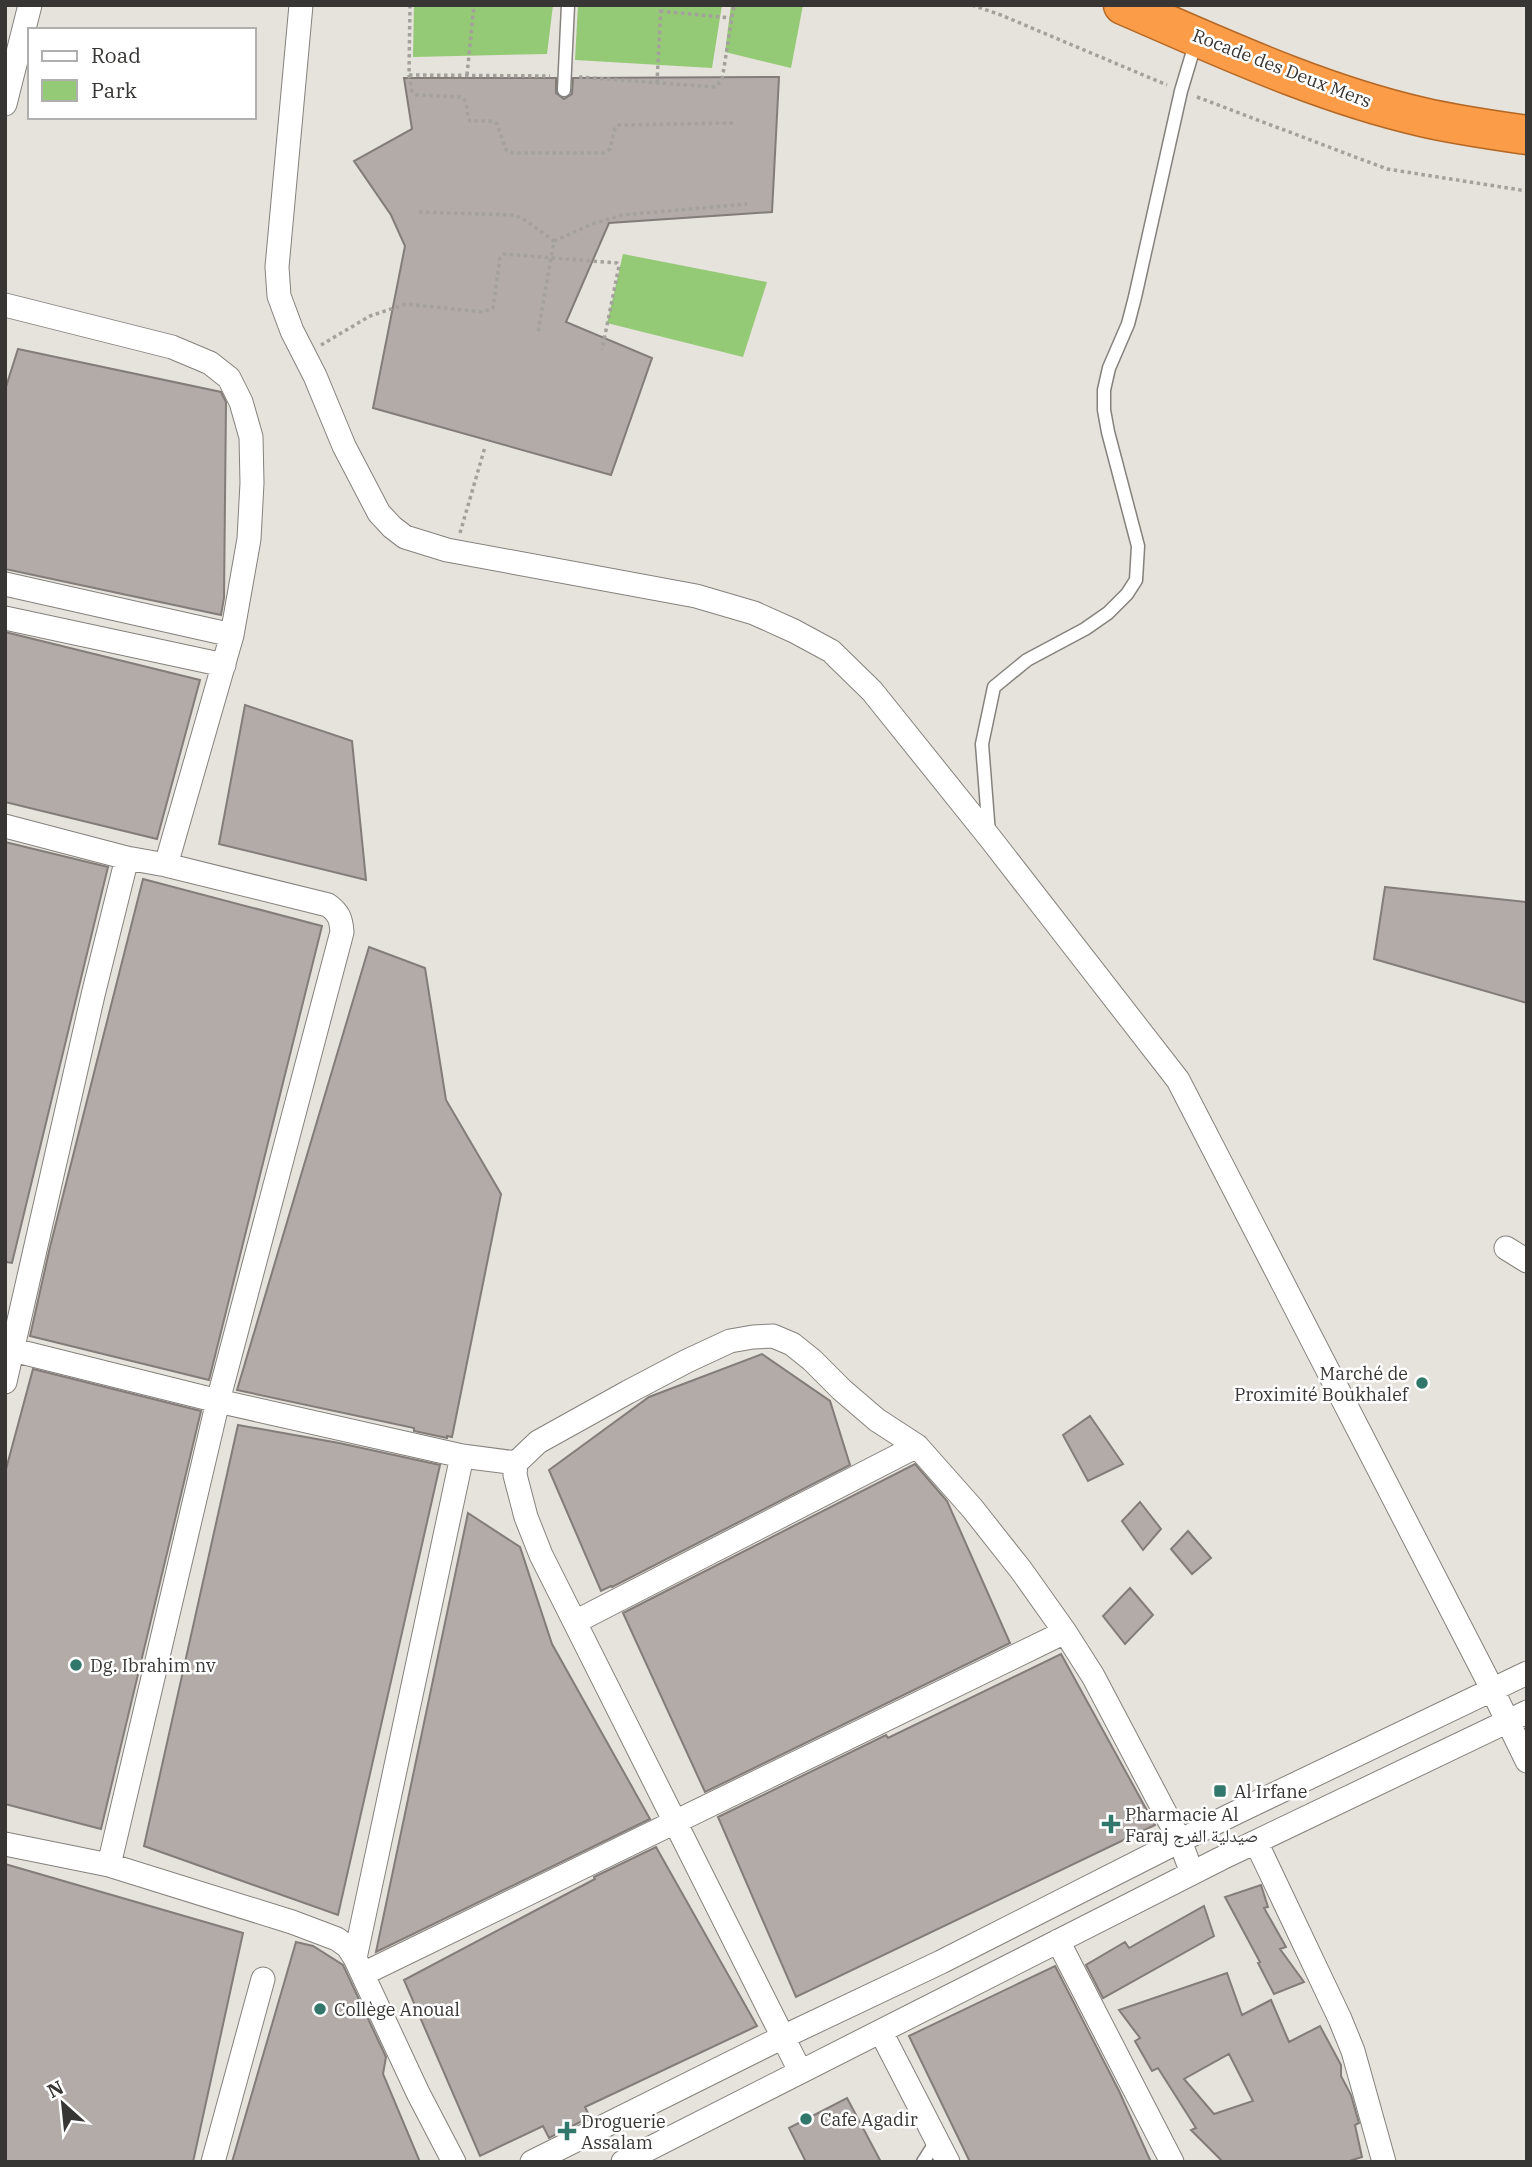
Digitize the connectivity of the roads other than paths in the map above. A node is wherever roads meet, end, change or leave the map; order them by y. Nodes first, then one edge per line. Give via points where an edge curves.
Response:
1 (30, 5) edge
2 (301, 5) edge
3 (568, 5) edge
4 (1123, 5) edge
5 (1198, 37) junction
6 (564, 90) dead end
7 (5, 104) edge
8 (1527, 135) edge
9 (5, 305) edge
10 (5, 584) edge
11 (5, 618) edge
12 (232, 635) junction
13 (224, 665) junction
14 (5, 826) edge
15 (990, 838) junction
16 (127, 858) junction
17 (166, 865) junction
18 (1506, 1248) dead end
19 (1527, 1261) edge
20 (9, 1349) edge
21 (5, 1382) edge
22 (218, 1401) junction
23 (917, 1446) junction
24 (462, 1456) junction
25 (516, 1463) junction
26 (575, 1622) junction
27 (1065, 1632) junction
28 (1527, 1673) edge
29 (1493, 1690) junction
30 (1517, 1717) edge
31 (1527, 1761) edge
32 (676, 1822) junction
33 (1180, 1841) junction
34 (1256, 1842) junction
35 (5, 1844) edge
36 (109, 1865) junction
37 (1192, 1873) junction
38 (1058, 1941) junction
39 (359, 1966) junction
40 (262, 1979) dead end
41 (881, 2032) junction
42 (783, 2037) junction
43 (800, 2071) junction
44 (937, 2140) junction
45 (213, 2162) edge
46 (454, 2162) edge
47 (532, 2162) edge
48 (623, 2162) edge
49 (923, 2162) edge
50 (948, 2162) edge
51 (1172, 2162) edge
52 (1384, 2162) edge

1 - 7 street
2 - 15 street via 279,296 344,446 379,513 405,537 421,543 696,596 794,631 831,652 872,691
3 - 6 lane
4 - 5 highway, Rocade des Deux Mers
5 - 8 highway, Rocade des Deux Mers via 1373,103 1421,117
5 - 15 lane via 1181,91 1128,324 1104,390 1108,432 1138,546 1136,580 1108,613 1027,660 994,687 982,744
9 - 12 street via 172,347 210,363 229,378 251,437 252,482
10 - 12 street
11 - 13 street
12 - 13 street
13 - 17 street
14 - 16 street
15 - 29 street via 1178,1080
16 - 17 street
16 - 20 street
17 - 22 street via 328,905 341,921 342,932
18 - 19 street
20 - 21 street
20 - 22 street
22 - 24 street
22 - 36 street
23 - 25 street via 877,1420 792,1344 773,1336 753,1336 730,1341 606,1404 538,1442
23 - 26 street
23 - 27 street via 972,1508
24 - 25 street
24 - 39 street
25 - 26 street via 526,1517
26 - 32 street
27 - 32 street
27 - 33 street
28 - 29 street
29 - 30 street
29 - 33 street
30 - 31 street
30 - 34 street
32 - 39 street
32 - 42 street
33 - 37 street
33 - 42 street
34 - 37 street
34 - 52 street via 1348,2041
35 - 36 street
36 - 39 street via 322,1932 348,1947
37 - 38 street
38 - 41 street
38 - 51 street
39 - 46 street
40 - 45 street
41 - 43 street
41 - 44 street
42 - 43 street
42 - 47 street
43 - 48 street
44 - 49 lane
44 - 50 street

